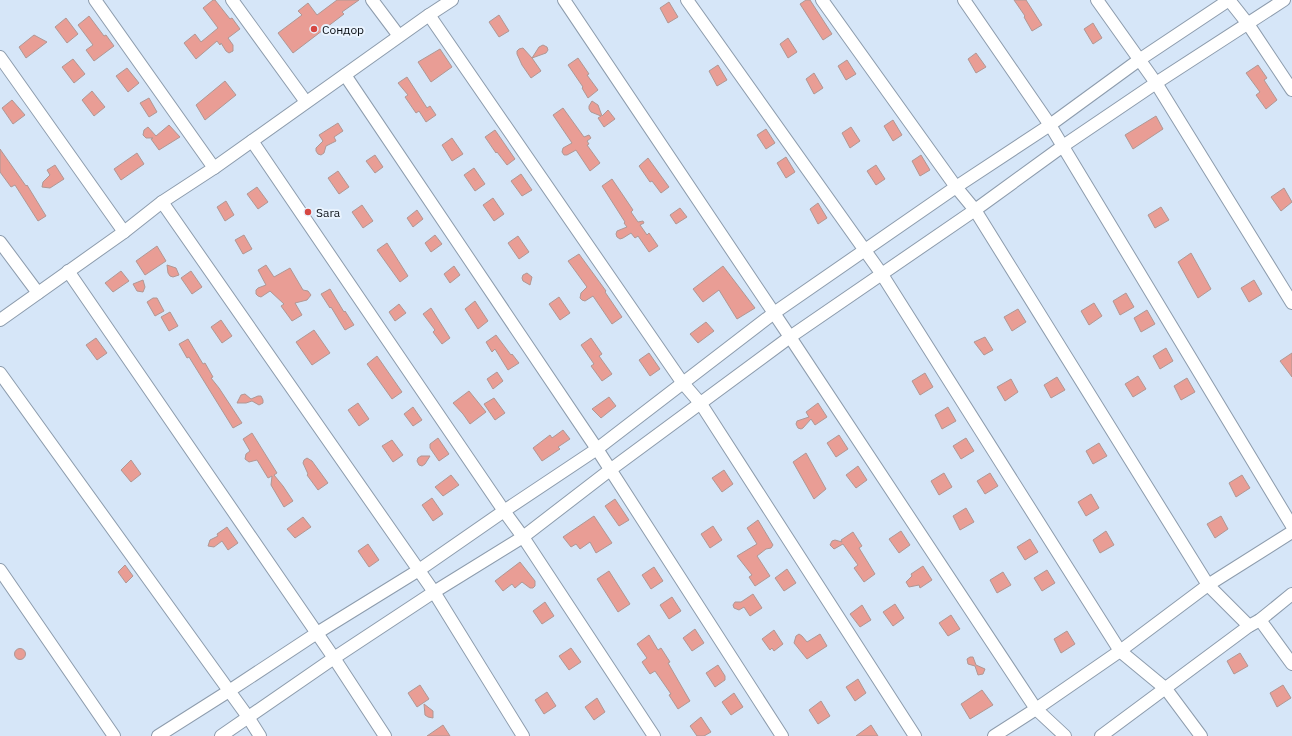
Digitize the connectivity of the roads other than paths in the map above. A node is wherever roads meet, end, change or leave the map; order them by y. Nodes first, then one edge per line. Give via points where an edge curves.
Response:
1 (95, 0) edge
2 (232, 0) edge
3 (372, 0) edge
4 (452, 0) edge
5 (564, 0) edge
6 (687, 0) edge
7 (822, 0) edge
8 (964, 0) edge
9 (1097, 0) edge
10 (1229, 0) edge
11 (1284, 0) edge
12 (429, 15) junction
13 (1248, 24) junction
14 (399, 36) junction
15 (0, 57) edge
16 (1139, 60) junction
17 (345, 75) junction
18 (1156, 83) junction
19 (1292, 90) edge
20 (306, 102) junction
21 (1050, 125) junction
22 (252, 141) junction
23 (1063, 146) junction
24 (214, 168) junction
25 (956, 187) junction
26 (162, 202) junction
27 (975, 210) junction
28 (124, 232) junction
29 (0, 242) edge
30 (864, 249) junction
31 (68, 271) junction
32 (881, 273) junction
33 (38, 293) junction
34 (1292, 303) edge
35 (774, 313) junction
36 (0, 320) edge
37 (790, 337) junction
38 (0, 373) edge
39 (682, 382) junction
40 (701, 404) junction
41 (597, 449) junction
42 (610, 470) junction
43 (504, 511) junction
44 (1292, 526) edge
45 (1292, 532) edge
46 (523, 537) junction
47 (0, 570) edge
48 (419, 570) junction
49 (1208, 585) junction
50 (434, 592) junction
51 (1292, 594) edge
52 (1260, 620) junction
53 (1249, 626) junction
54 (317, 633) junction
55 (1120, 651) junction
56 (334, 658) junction
57 (1292, 664) edge
58 (1166, 689) junction
59 (229, 691) junction
60 (1036, 709) junction
61 (248, 717) junction
62 (114, 736) edge
63 (158, 736) edge
64 (221, 736) edge
65 (260, 736) edge
66 (385, 736) edge
67 (523, 736) edge
68 (654, 736) edge
69 (782, 736) edge
70 (915, 736) edge
71 (994, 736) edge
72 (1065, 736) edge
73 (1101, 736) edge
74 (1201, 736) edge

1 - 24 street
2 - 20 street
3 - 14 street
4 - 12 street
5 - 35 street
6 - 30 street
7 - 25 street
8 - 21 street
9 - 16 street
10 - 13 street
10 - 16 street
11 - 13 street
12 - 14 street
12 - 39 street
13 - 18 street
13 - 19 street
14 - 17 street
15 - 28 street
16 - 18 street
16 - 21 street
17 - 20 street
17 - 41 street
18 - 23 street
18 - 34 street
20 - 22 street
21 - 23 street
21 - 25 street
22 - 24 street
22 - 43 street
23 - 27 street
23 - 44 street
24 - 26 street
25 - 27 street
25 - 30 street
26 - 28 street
26 - 48 street
27 - 32 street
27 - 49 street
28 - 31 street
29 - 33 street
30 - 32 street
30 - 35 street
31 - 33 street
31 - 54 street
32 - 37 street
32 - 55 street
33 - 36 street
35 - 37 street
35 - 39 street
37 - 40 street
37 - 60 street
38 - 59 street
39 - 40 street
39 - 41 street
40 - 42 street
40 - 70 street
41 - 42 street
41 - 43 street
42 - 46 street
42 - 69 street
43 - 46 street
43 - 48 street
45 - 49 street
46 - 50 street
46 - 68 street
47 - 62 street
48 - 50 street
48 - 54 street
49 - 53 street
49 - 55 street
50 - 56 street
50 - 67 street
51 - 52 street
52 - 53 street
52 - 57 street
53 - 58 street
54 - 56 street
54 - 59 street
55 - 58 street
55 - 60 street
56 - 61 street
56 - 66 street
58 - 73 street
58 - 74 street
59 - 61 street
59 - 63 street
60 - 71 street
60 - 72 street
61 - 64 street
61 - 65 street

